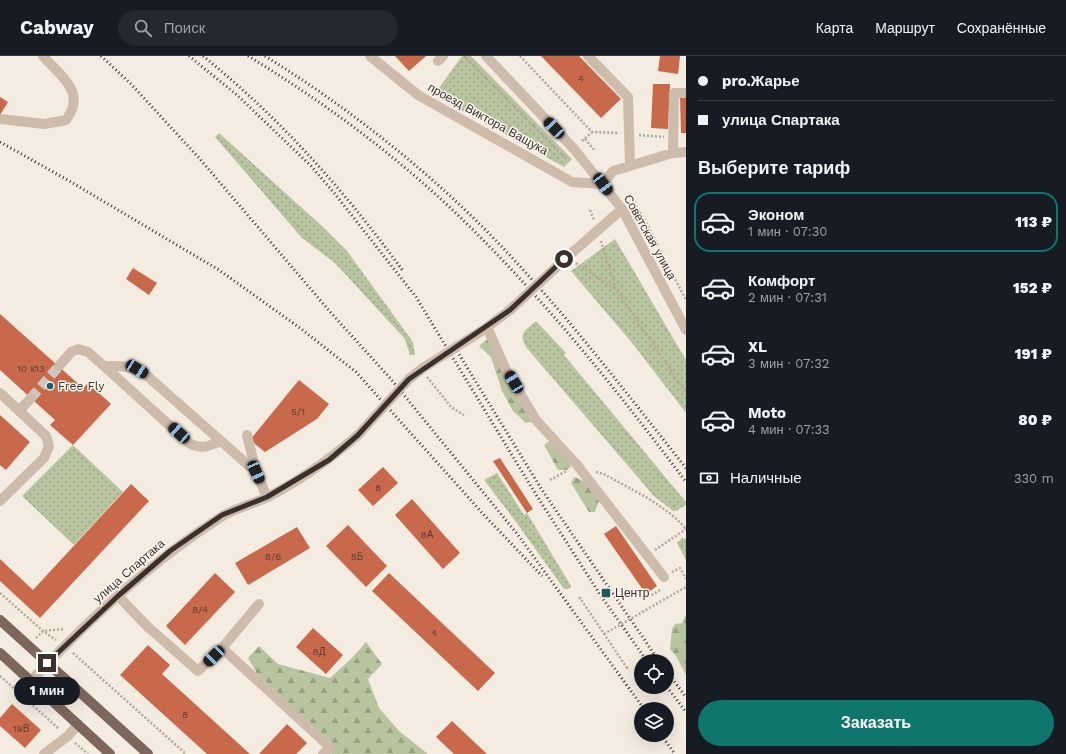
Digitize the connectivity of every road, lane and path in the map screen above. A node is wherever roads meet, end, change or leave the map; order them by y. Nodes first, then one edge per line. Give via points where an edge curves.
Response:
1 (43, 56) edge
2 (370, 56) edge
3 (464, 56) edge
4 (486, 56) edge
5 (520, 56) edge
6 (588, 56) edge
7 (686, 93) edge
8 (0, 119) edge
9 (629, 134) junction
10 (585, 138) dead end
11 (673, 138) junction
12 (596, 151) dead end
13 (686, 152) edge
14 (673, 153) junction
15 (564, 157) dead end
16 (630, 165) junction
17 (603, 184) junction
18 (630, 195) dead end
19 (622, 209) junction
20 (590, 210) dead end
21 (598, 229) junction
22 (575, 262) dead end
23 (616, 289) junction
24 (686, 300) edge
25 (484, 330) junction
26 (686, 330) edge
27 (59, 366) tunnel mouth
28 (104, 366) junction
29 (427, 377) dead end
30 (0, 393) edge
31 (686, 393) edge
32 (31, 398) tunnel mouth
33 (19, 411) junction
34 (464, 415) dead end
35 (247, 435) dead end
36 (221, 441) junction
37 (577, 465) junction
38 (256, 472) junction
39 (550, 480) dead end
40 (1, 497) edge
41 (267, 497) junction
42 (686, 529) edge
43 (647, 556) junction
44 (664, 577) joint
45 (686, 580) edge
46 (686, 587) edge
47 (0, 593) edge
48 (118, 596) junction
49 (579, 599) dead end
50 (259, 604) dead end
51 (0, 620) edge
52 (69, 627) dead end
53 (43, 631) junction
54 (604, 634) junction
55 (65, 645) junction
56 (29, 646) junction
57 (222, 648) junction
58 (0, 653) edge
59 (47, 663) junction
60 (625, 668) dead end
61 (0, 676) edge
62 (31, 681) junction
63 (78, 724) junction
64 (68, 736) junction
65 (44, 754) edge
66 (88, 754) edge
67 (110, 754) edge
68 (148, 754) edge
69 (186, 754) edge
70 (323, 754) edge

1 - 8 street via 73,90 74,106 66,120 44,124
2 - 17 street, проезд Виктора Ващука via 418,95 572,182
3 - 15 path
4 - 17 street, Советская улица via 574,149
5 - 9 path via 592,132
6 - 9 street via 628,97
7 - 11 street via 674,93
9 - 11 path
9 - 16 street
10 - 12 path
11 - 14 street
13 - 14 street
14 - 16 street
16 - 17 street via 613,171
17 - 19 street, Советская улица
18 - 24 path
19 - 21 street
19 - 26 street, Советская улица
20 - 21 path
21 - 23 path
21 - 25 street, улица Спартака, bridge via 510,310
22 - 23 path
23 - 31 path
25 - 37 street via 536,420
25 - 41 street, улица Спартака, bridge via 409,379 358,435 329,460
27 - 28 street via 71,352 78,349 88,352
28 - 36 street via 125,366 145,374
28 - 36 street via 193,445 207,447
29 - 34 path via 452,407
30 - 33 street
32 - 33 street
33 - 40 street via 46,436 48,452
35 - 38 street
36 - 38 street
37 - 39 path
37 - 42 path via 604,474 654,502 680,520
37 - 43 street
38 - 41 street
41 - 48 street, улица Спартака via 222,515 170,551
42 - 43 path
43 - 44 street
44 - 45 path via 680,568
46 - 54 path, bridge
47 - 53 path
48 - 55 street, улица Спартака
48 - 57 street via 148,627 198,671
49 - 54 path
50 - 57 street
51 - 56 main road
52 - 53 path via 64,630
53 - 55 path
53 - 56 path
54 - 60 path
55 - 59 street, улица Спартака
55 - 69 path
56 - 59 main road
57 - 70 street via 330,747
58 - 62 main road
59 - 62 street, улица Спартака
59 - 68 main road
61 - 64 path
62 - 63 main road
63 - 64 street
63 - 67 main road
64 - 65 street
64 - 66 path

